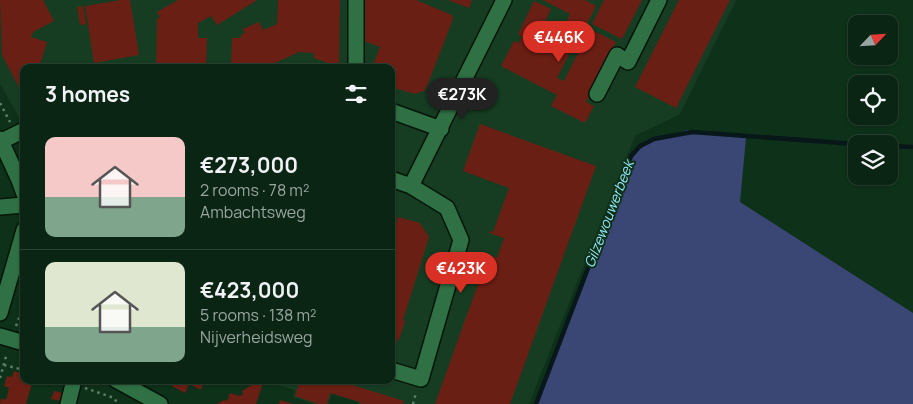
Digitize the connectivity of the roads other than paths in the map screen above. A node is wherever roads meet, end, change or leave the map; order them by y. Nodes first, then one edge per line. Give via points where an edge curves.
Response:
1 (356, 0) edge
2 (504, 0) edge
3 (660, 0) edge
4 (356, 64) edge
5 (597, 94) dead end
6 (395, 112) edge
7 (441, 129) junction
8 (20, 132) edge
9 (0, 141) edge
10 (20, 180) edge
11 (395, 180) edge
12 (411, 186) junction
13 (20, 205) edge
14 (0, 207) edge
15 (20, 244) edge
16 (0, 313) edge
17 (0, 336) edge
18 (20, 342) edge
19 (395, 371) edge
20 (73, 384) edge
21 (123, 384) edge
22 (68, 404) edge
23 (160, 404) edge

1 - 4 street
2 - 7 street
3 - 5 street via 628,62 617,55
6 - 7 street
7 - 12 street
8 - 9 street
9 - 10 street
11 - 12 street
12 - 19 street via 447,208 461,240 421,379
13 - 14 street
15 - 16 street
17 - 18 street
20 - 22 street
21 - 23 street

